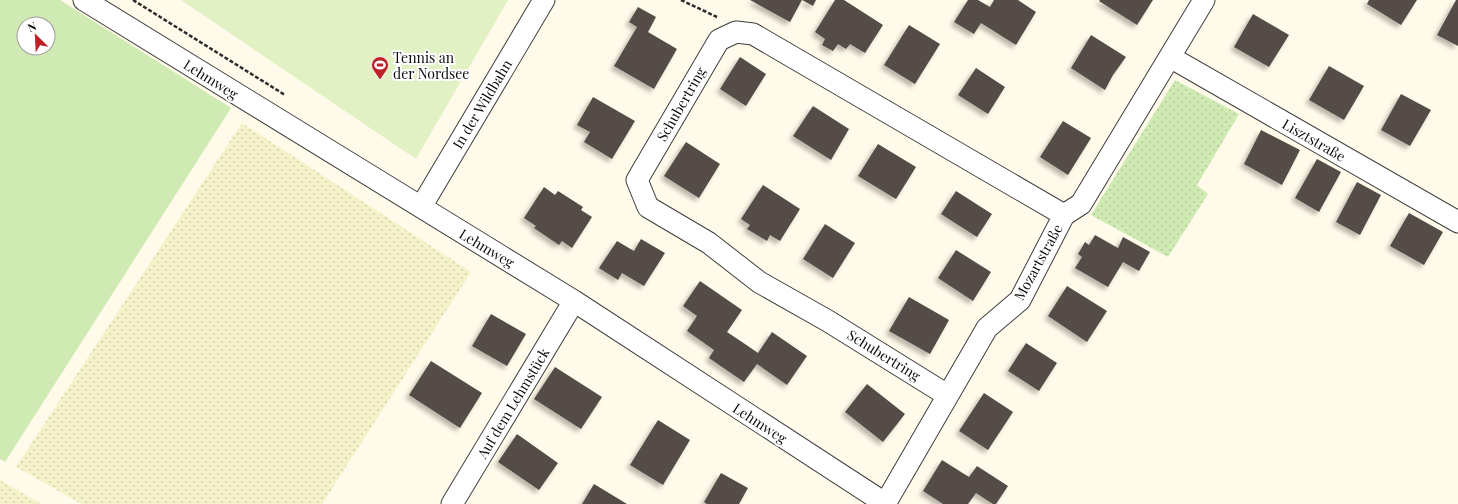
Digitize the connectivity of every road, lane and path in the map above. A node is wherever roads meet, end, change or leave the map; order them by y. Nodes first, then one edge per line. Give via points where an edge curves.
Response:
1 (84, 0) edge
2 (133, 0) edge
3 (544, 0) edge
4 (1204, 0) edge
5 (1170, 57) junction
6 (286, 96) dead end
7 (421, 207) junction
8 (1064, 215) junction
9 (1458, 222) edge
10 (574, 301) junction
11 (947, 395) junction
12 (452, 504) edge
13 (886, 504) edge

1 - 7 street, Lehmweg
2 - 6 path
3 - 7 street, In der Wildbahn
4 - 5 street, Mozartstraße
5 - 8 street, Mozartstraße via 1081,204
5 - 9 street, Lisztstraße
7 - 10 street, Lehmweg
8 - 11 street, Mozartstraße via 1020,300 986,328
8 - 11 street, Schubertring via 754,34 736,32 719,40 637,180 648,206 709,243 759,282 828,321
10 - 12 street, Auf dem Lehmstück
10 - 13 street, Lehmweg
11 - 13 street, Mozartstraße

